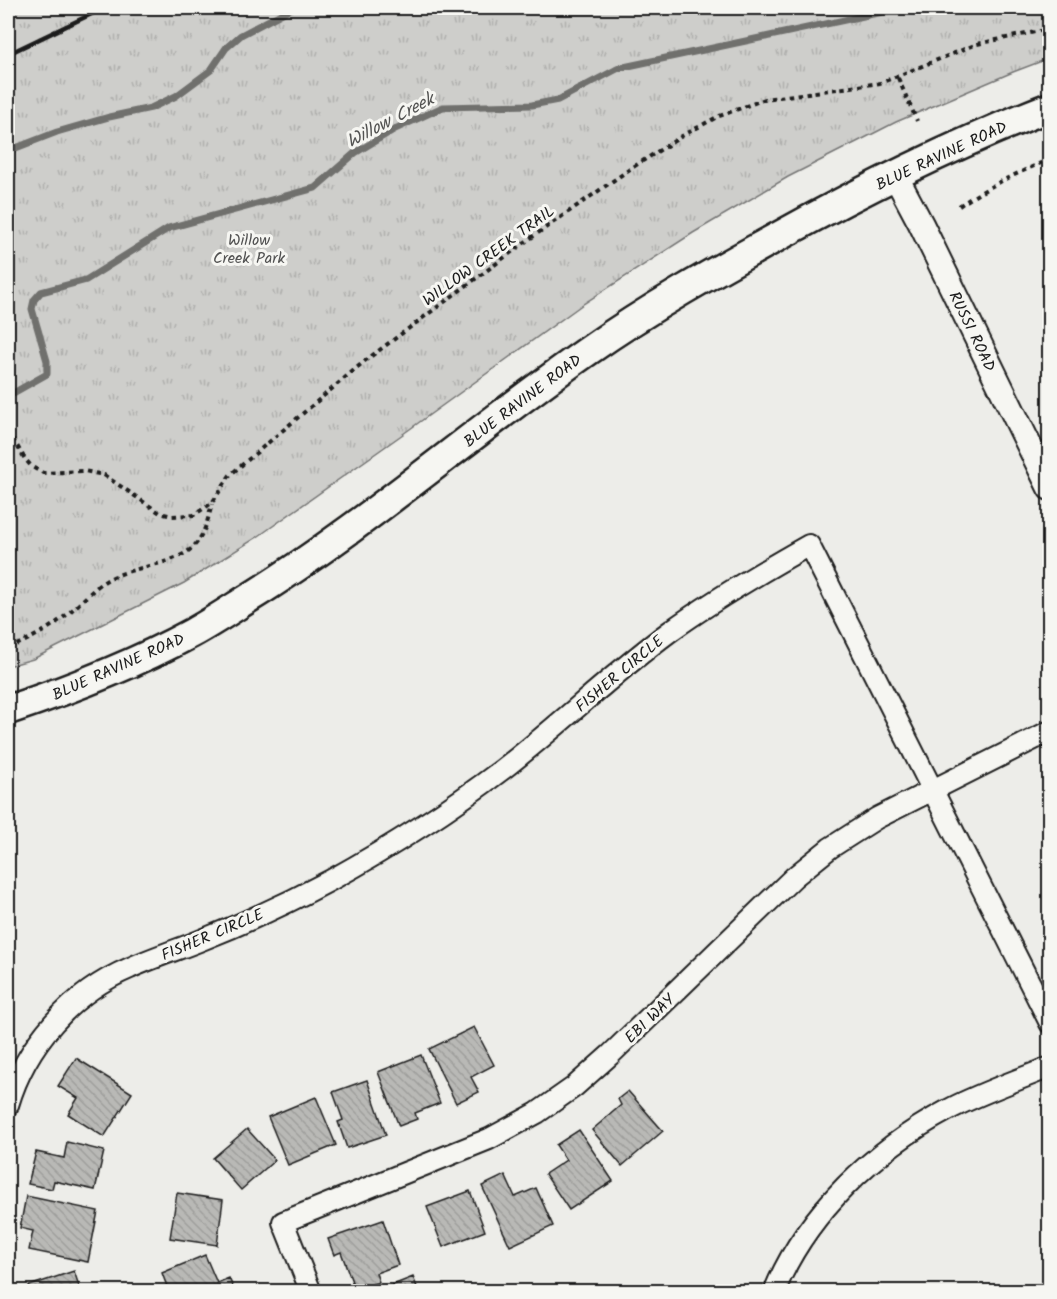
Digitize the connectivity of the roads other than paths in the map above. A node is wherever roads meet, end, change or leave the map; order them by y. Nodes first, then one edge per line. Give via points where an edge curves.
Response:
1 (1050, 107) edge
2 (895, 175) junction
3 (1050, 488) edge
4 (8, 710) edge
5 (1050, 731) edge
6 (932, 790) junction
7 (1050, 1023) edge
8 (1050, 1068) edge
9 (8, 1105) edge
10 (311, 1292) edge
11 (774, 1292) edge

1 - 2 main road, BLUE RAVINE ROAD
2 - 3 street, RUSSI ROAD
2 - 4 main road, BLUE RAVINE ROAD via 713,272 591,349 382,507 291,572 195,632 95,679
5 - 6 street, EBI WAY
6 - 7 street, FISHER CIRCLE
6 - 9 street, FISHER CIRCLE via 809,545 745,581 669,632 503,769 389,846 269,911 128,969 92,988 41,1037 19,1073
6 - 10 street, EBI WAY via 858,830 794,877 610,1055 537,1113 489,1139 284,1222
8 - 11 street via 951,1109 879,1155 824,1210 794,1253

